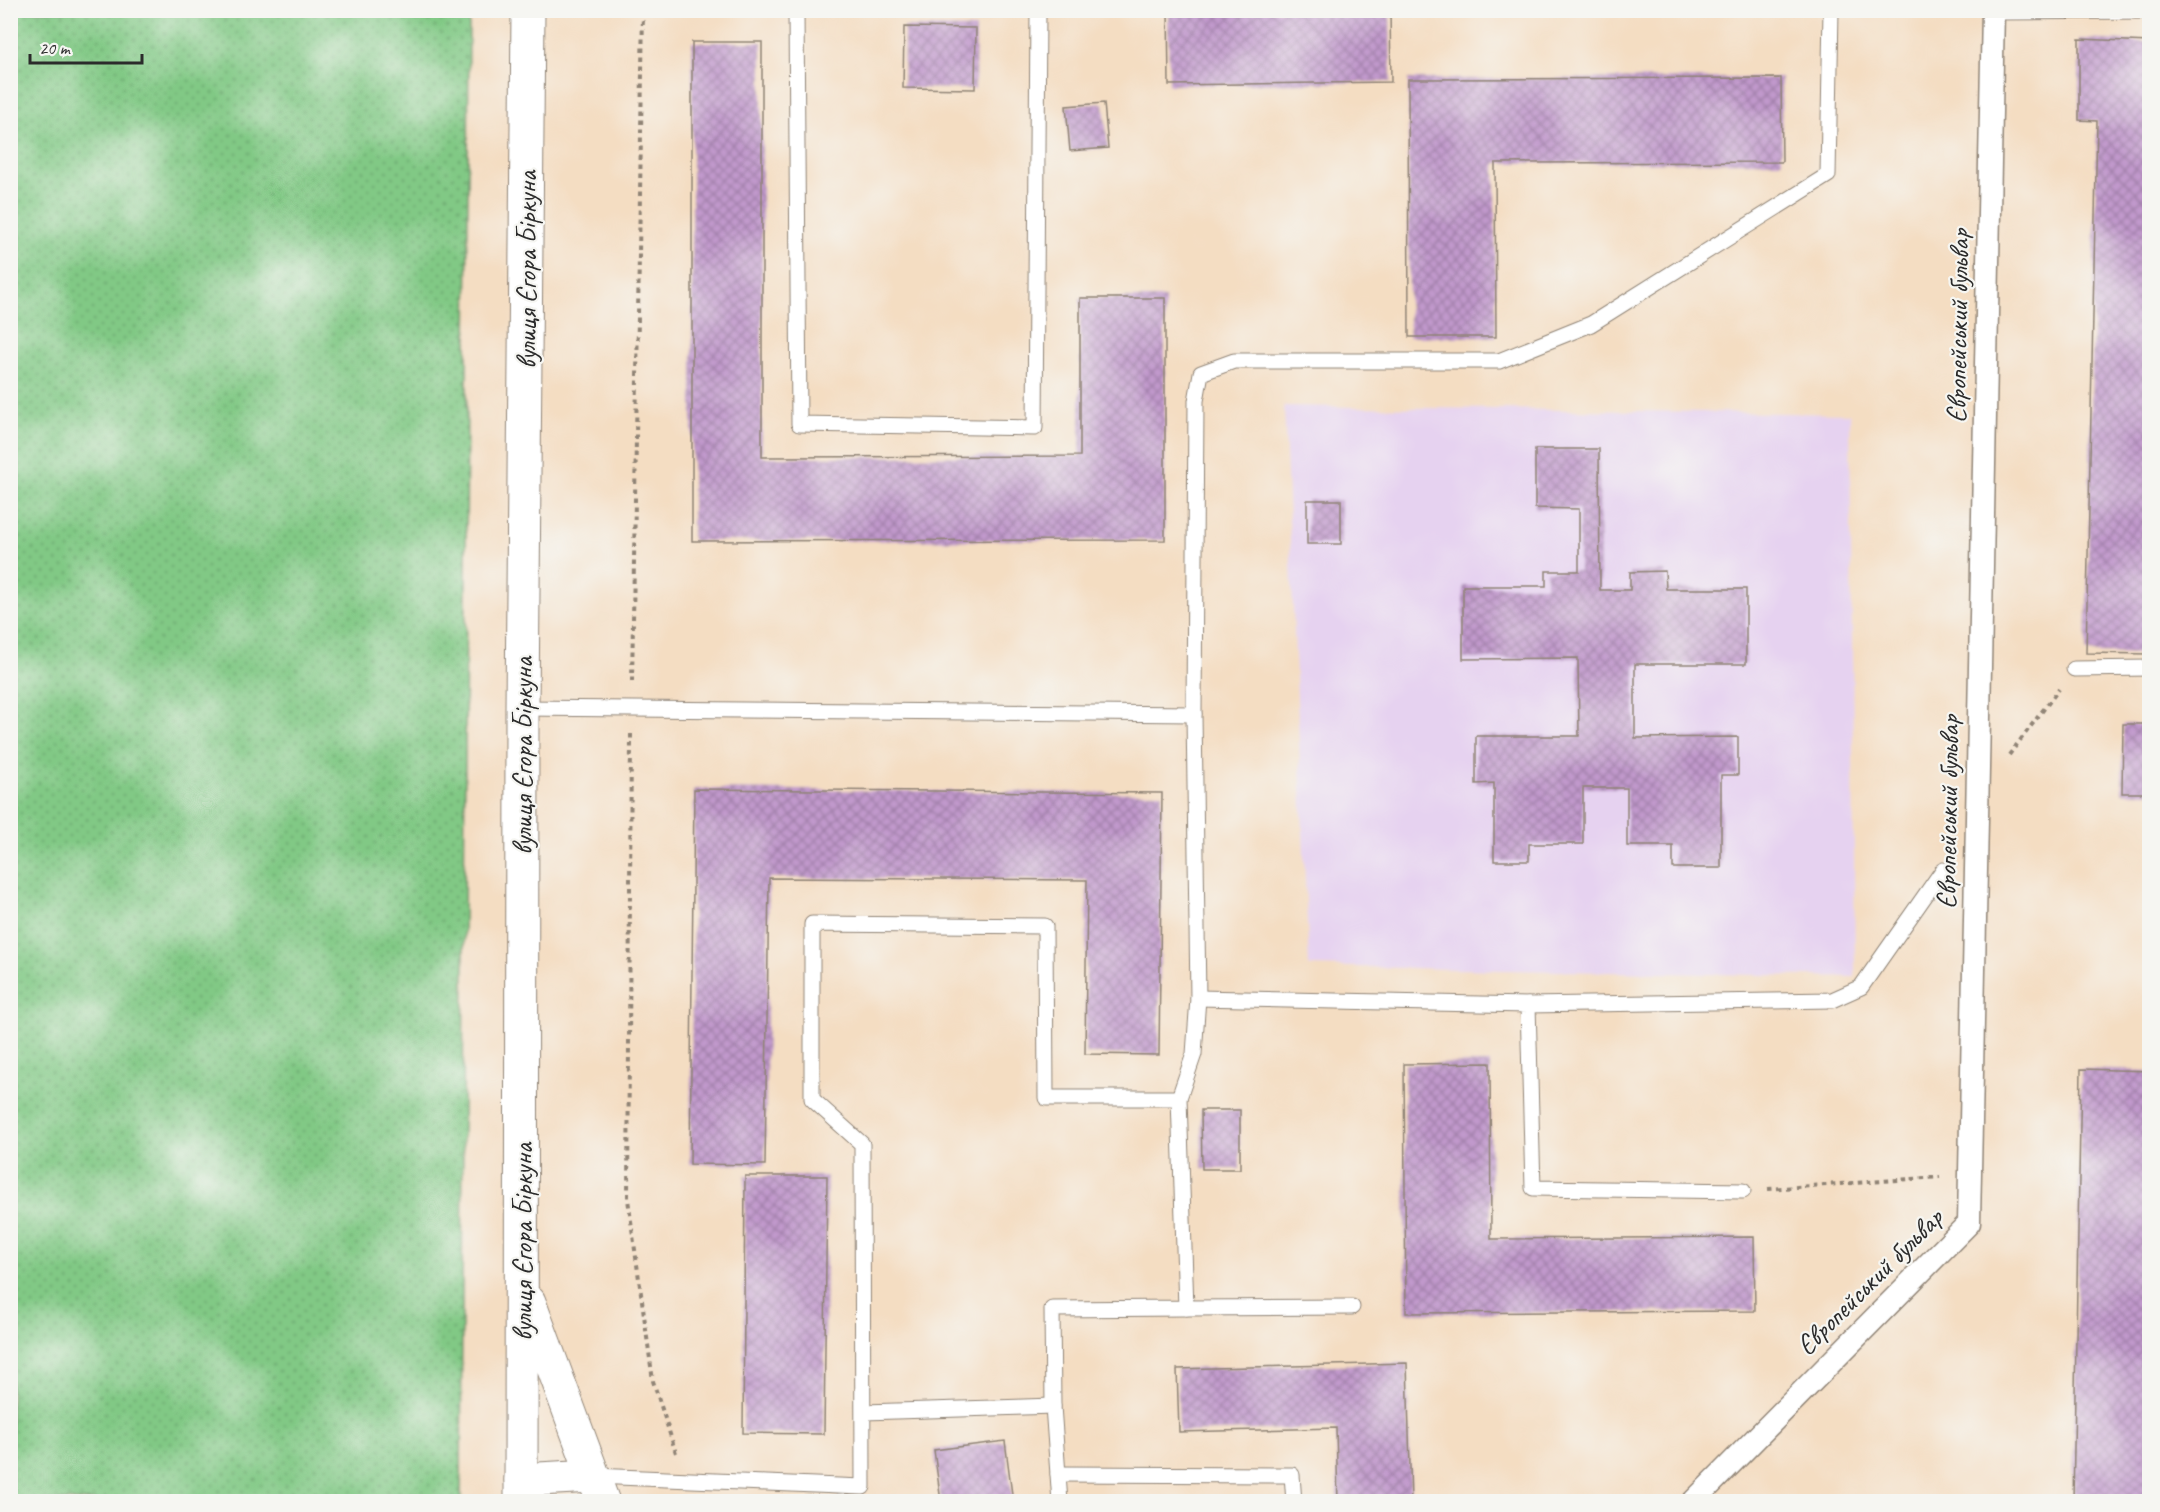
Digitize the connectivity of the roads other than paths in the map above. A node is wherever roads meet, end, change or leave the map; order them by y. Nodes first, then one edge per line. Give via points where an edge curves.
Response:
1 (528, 10) edge
2 (796, 10) edge
3 (1038, 10) edge
4 (1831, 10) edge
5 (1994, 11) edge
6 (2150, 11) edge
7 (2150, 668) edge
8 (2074, 669) dead end
9 (522, 708) junction
10 (1194, 714) junction
11 (1943, 870) dead end
12 (1198, 998) junction
13 (1528, 1005) junction
14 (1179, 1098) junction
15 (1743, 1191) road end
16 (522, 1284) junction
17 (1352, 1307) dead end
18 (1186, 1308) junction
19 (1053, 1406) junction
20 (864, 1412) junction
21 (1058, 1474) junction
22 (598, 1489) edge
23 (521, 1491) edge
24 (1060, 1502) edge
25 (1294, 1502) edge
26 (1694, 1502) edge

1 - 9 street, вулиця Єгора Біркуна
2 - 3 lane via 799,424 1035,428
4 - 10 lane via 1828,175 1591,324 1499,361 1234,361 1200,374 1196,401
5 - 6 lane
5 - 26 street, Європейський бульвар via 1969,1222
7 - 8 lane
9 - 10 lane
9 - 16 street, вулиця Єгора Біркуна
10 - 12 lane
11 - 13 lane via 1861,987 1832,1000
12 - 13 lane
12 - 14 lane via 1194,1054
13 - 15 lane via 1533,1188
14 - 18 lane
14 - 20 lane via 1046,1098 1045,926 812,924 812,1099 862,1144
16 - 22 street
16 - 23 street, вулиця Єгора Біркуна
17 - 18 lane
18 - 19 lane via 1052,1309
19 - 20 lane
19 - 21 lane
20 - 22 lane via 863,1487 685,1479
21 - 24 lane
21 - 25 lane via 1292,1475
22 - 23 street

